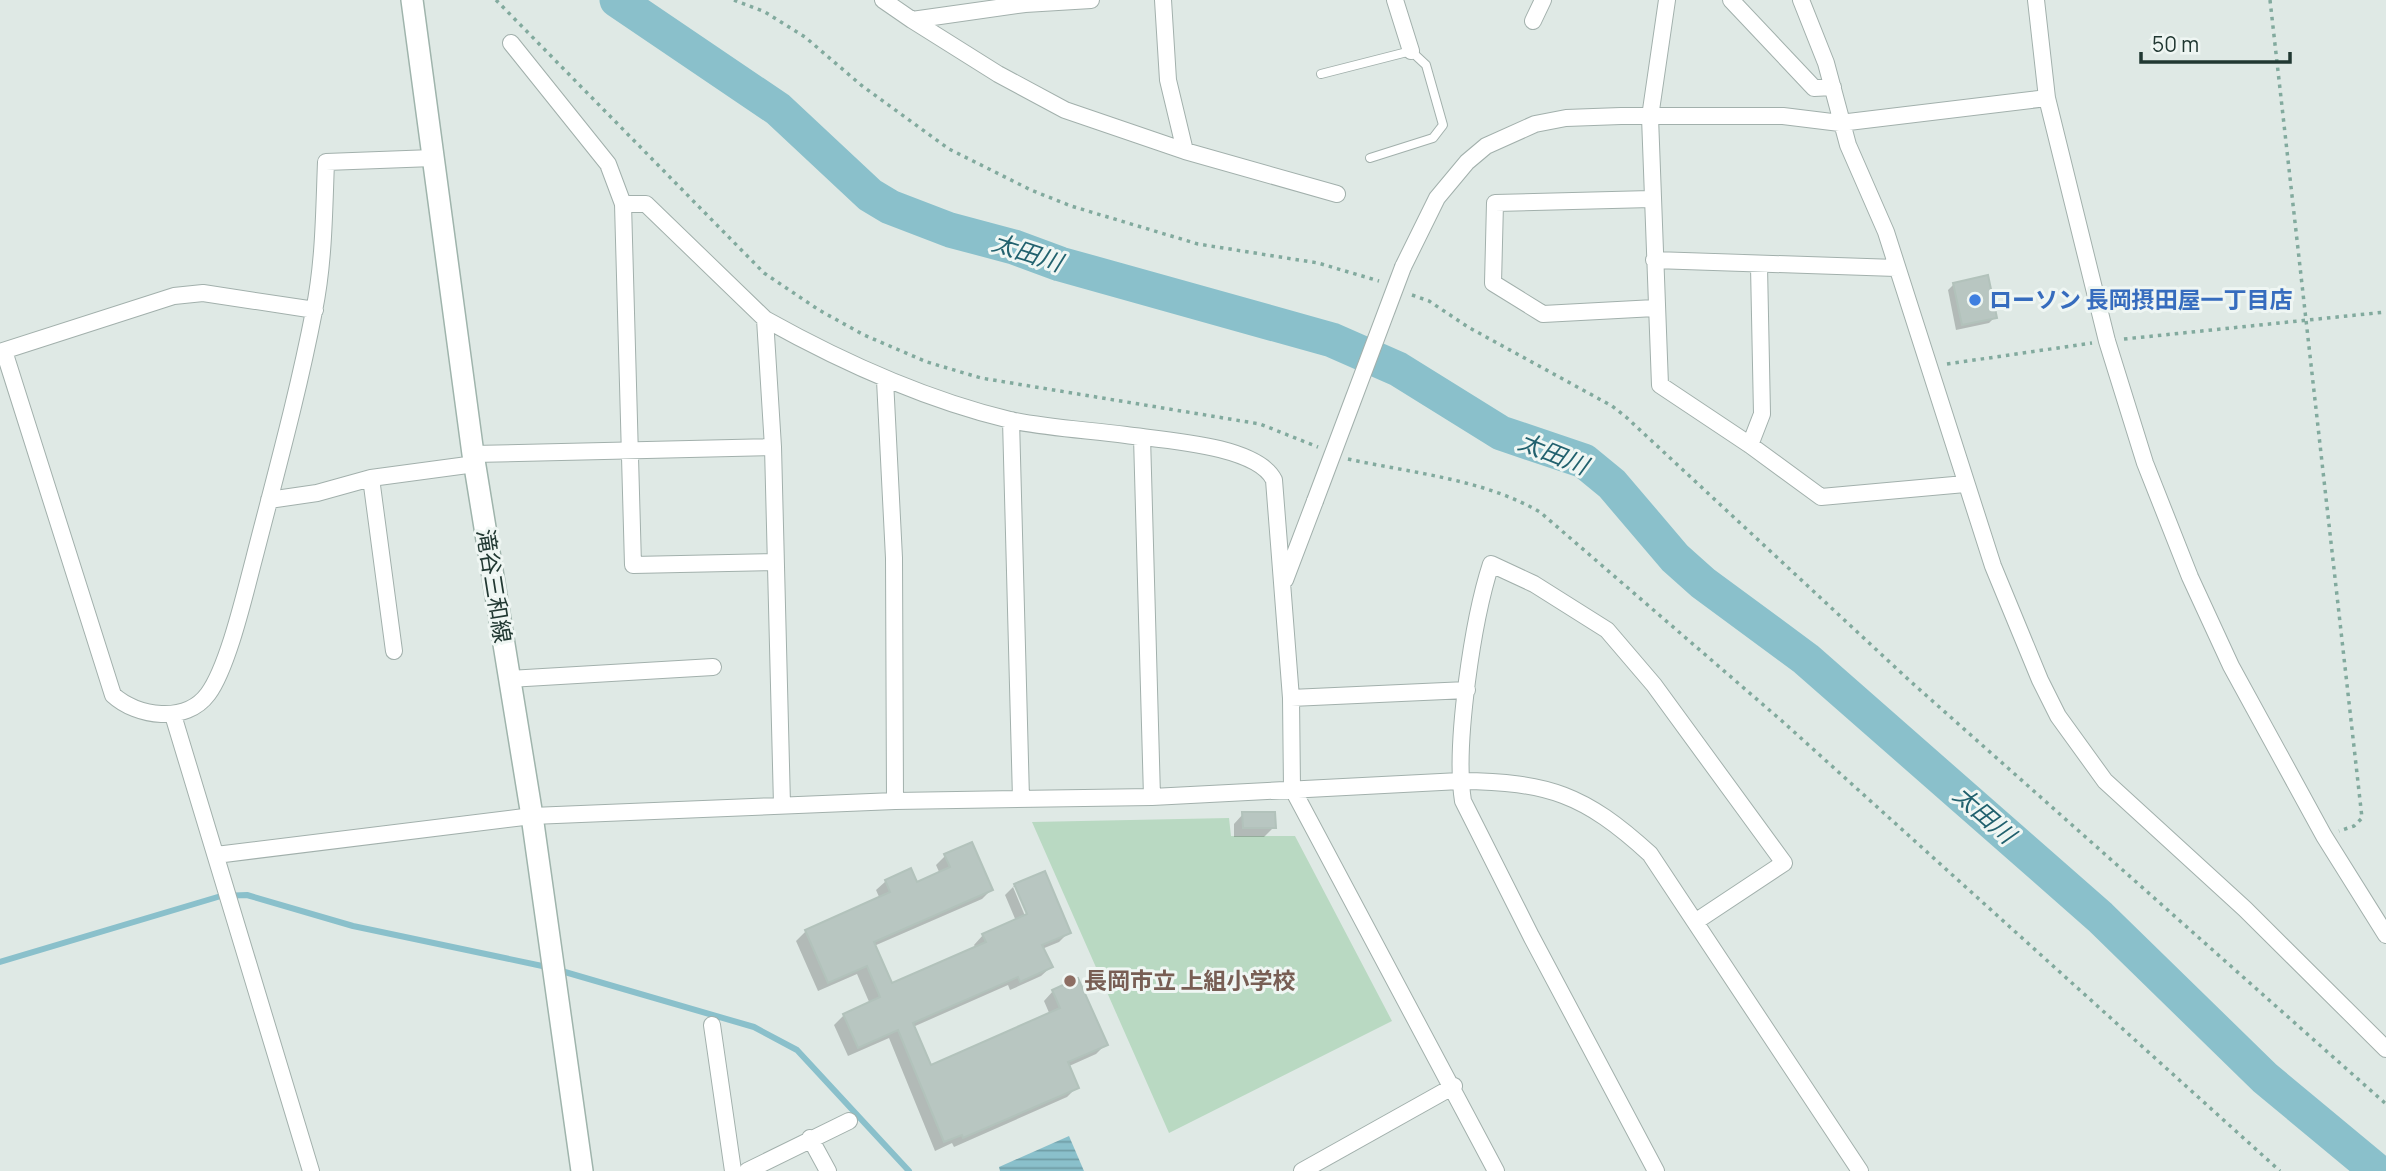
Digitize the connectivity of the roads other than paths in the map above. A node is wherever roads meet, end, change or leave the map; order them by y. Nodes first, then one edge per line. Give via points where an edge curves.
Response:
1 (412, 0) edge
2 (883, 0) edge
3 (1091, 0) edge
4 (1163, 0) edge
5 (1395, 0) edge
6 (1543, 0) edge
7 (1667, 0) edge
8 (1731, 0) edge
9 (1801, 0) edge
10 (2036, 0) edge
11 (912, 20) junction
12 (1533, 21) dead end
13 (511, 43) dead end
14 (1411, 51) junction
15 (1321, 74) dead end
16 (1833, 87) junction
17 (2047, 98) junction
18 (1650, 117) junction
19 (1840, 123) junction
20 (1185, 151) junction
21 (433, 158) junction
22 (1370, 158) dead end
23 (1337, 194) dead end
24 (1651, 199) junction
25 (623, 204) junction
26 (1654, 260) junction
27 (1759, 265) junction
28 (1896, 268) junction
29 (1656, 308) junction
30 (315, 310) junction
31 (765, 319) junction
32 (2, 351) edge
33 (885, 380) junction
34 (1011, 420) junction
35 (1142, 437) junction
36 (1750, 445) junction
37 (773, 447) junction
38 (628, 452) junction
39 (474, 459) junction
40 (371, 478) junction
41 (1965, 484) junction
42 (269, 500) junction
43 (774, 562) junction
44 (1283, 585) junction
45 (394, 651) dead end
46 (713, 667) dead end
47 (509, 679) junction
48 (1467, 690) junction
49 (1292, 698) junction
50 (173, 715) junction
51 (1460, 781) junction
52 (1292, 788) junction
53 (1152, 797) junction
54 (1021, 799) junction
55 (895, 801) junction
56 (782, 805) junction
57 (532, 816) junction
58 (216, 855) junction
59 (1695, 922) junction
60 (2386, 935) edge
61 (712, 1025) dead end
62 (2386, 1049) edge
63 (1454, 1086) junction
64 (849, 1121) dead end
65 (810, 1138) junction
66 (311, 1171) edge
67 (582, 1171) edge
68 (733, 1171) edge
69 (747, 1171) edge
70 (828, 1171) edge
71 (1302, 1171) edge
72 (1496, 1171) edge
73 (1656, 1171) edge
74 (1860, 1171) edge

1 - 21 main road, 滝谷三和線
2 - 11 street
3 - 11 street
4 - 20 street via 1168,80
5 - 14 street
6 - 12 street
7 - 18 street
8 - 16 street via 1814,88
9 - 16 street
10 - 17 street
11 - 20 street via 1065,110
13 - 25 street via 608,164
14 - 15 lane
14 - 22 lane via 1426,65 1443,125 1433,138
16 - 19 street
17 - 19 street
17 - 60 street via 2107,341 2145,463 2190,578 2231,666 2324,836
18 - 19 street via 1783,116
18 - 24 street
18 - 44 street, bridge via 1566,118 1535,124 1486,146 1437,198 1403,267
19 - 28 street
20 - 23 street
21 - 30 street via 326,162 324,237
21 - 39 main road, 滝谷三和線
24 - 26 street
24 - 29 street via 1495,203 1493,283 1544,314
25 - 31 street via 646,204
25 - 38 street
26 - 27 street
26 - 29 street
27 - 28 street
27 - 36 street via 1762,414
28 - 41 street
29 - 36 street via 1660,385
30 - 32 street via 203,293 174,296
30 - 42 street
31 - 33 street
31 - 37 street
32 - 50 street via 113,695 132,710
33 - 34 street
33 - 55 street via 894,558
34 - 35 street
34 - 54 street
35 - 44 street via 1231,452 1270,471
35 - 53 street
36 - 41 street via 1821,497
37 - 38 street
37 - 43 street
38 - 39 street
38 - 43 street via 633,565
39 - 40 street
39 - 47 main road, 滝谷三和線
40 - 42 street
40 - 45 street
41 - 62 street via 2040,680 2079,748 2105,782 2245,909
42 - 50 street via 240,613 216,678 198,704
43 - 56 street
44 - 49 street
46 - 47 street
47 - 57 main road, 滝谷三和線
48 - 49 street
48 - 51 street
48 - 59 street via 1491,564 1544,589 1607,630 1654,685 1784,863
49 - 52 street
50 - 58 street
51 - 52 street
51 - 59 street via 1542,787 1567,794 1609,818 1650,855
51 - 73 street via 1463,801
52 - 53 street
52 - 63 street
53 - 54 street
54 - 55 street
55 - 56 street
56 - 57 street
57 - 58 street
57 - 67 main road, 滝谷三和線
58 - 66 street
59 - 74 street
61 - 68 street
63 - 71 street
63 - 72 street
64 - 65 street
65 - 69 street
65 - 70 street

